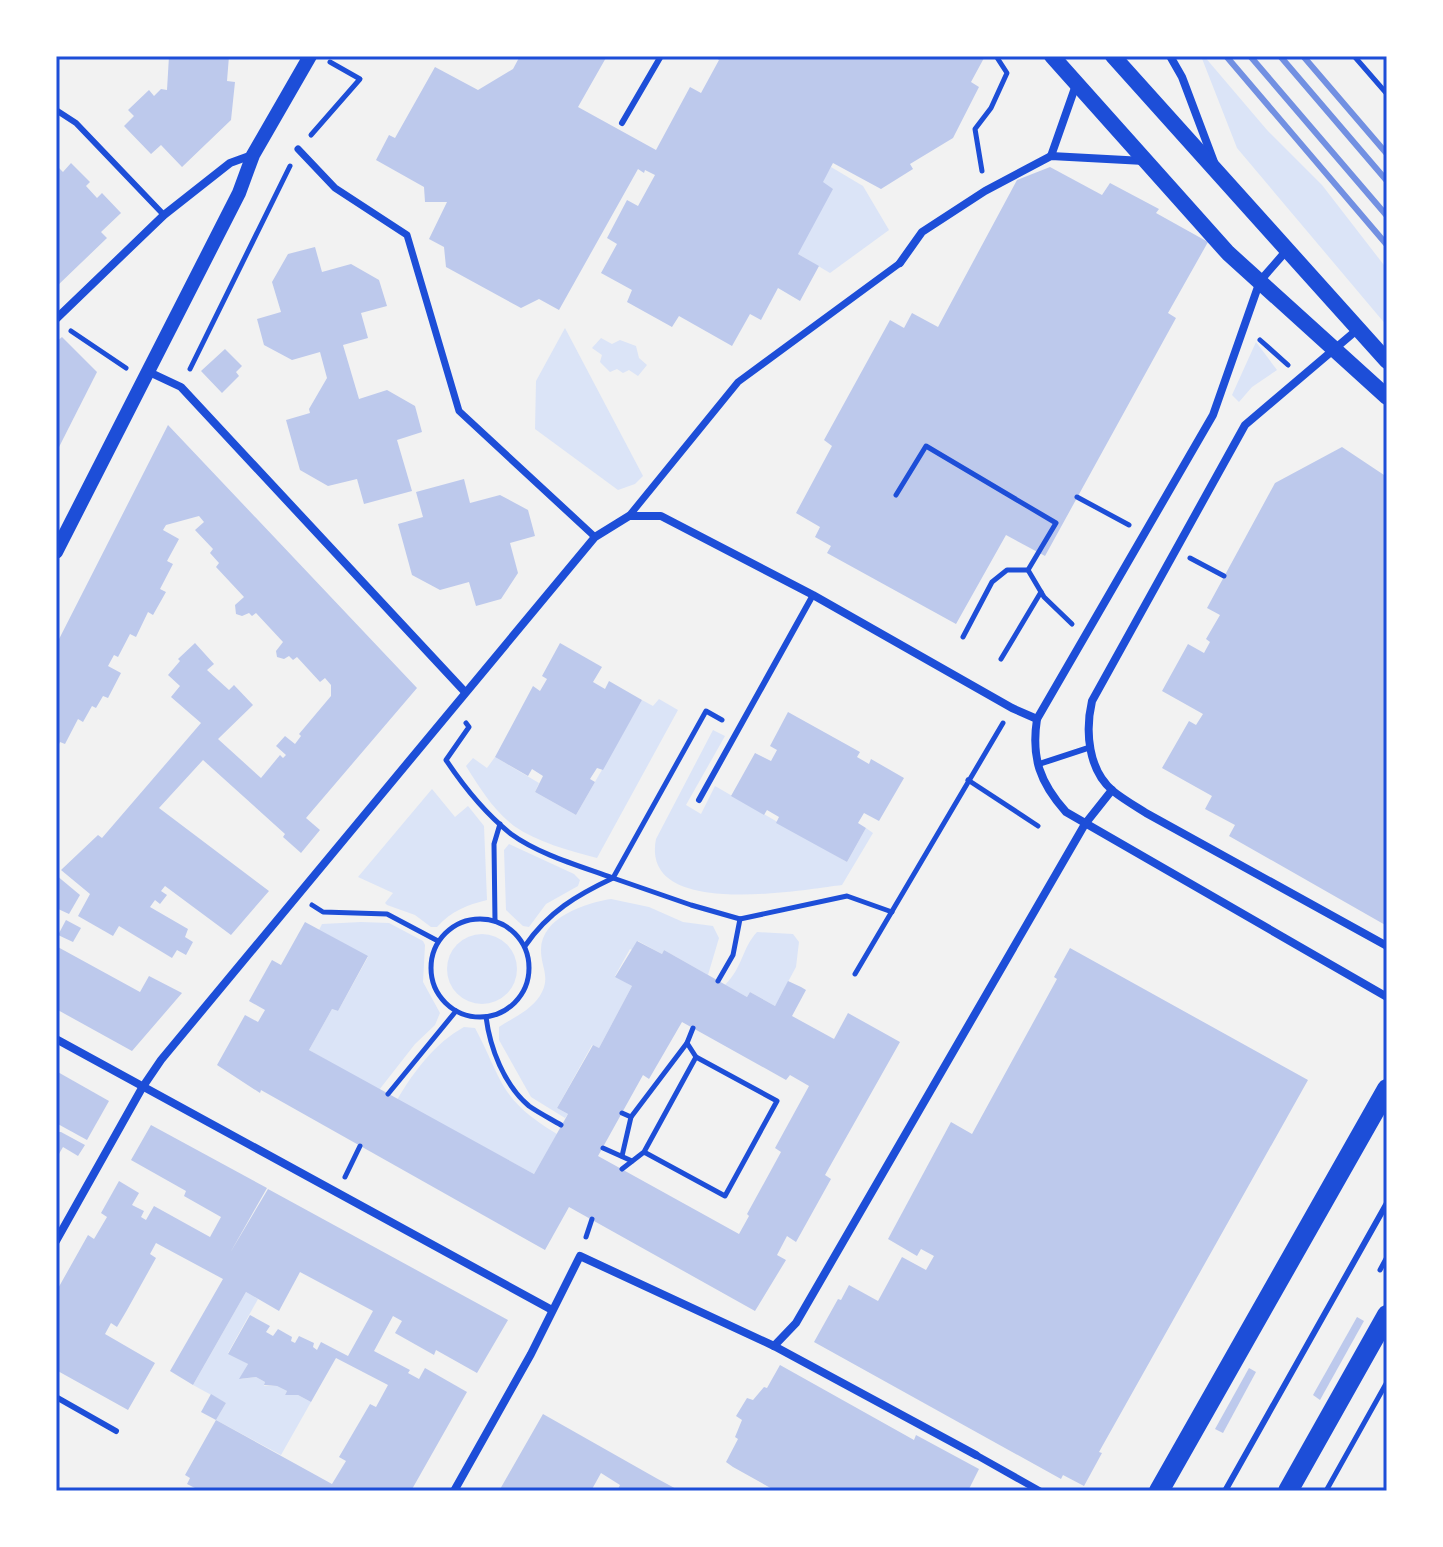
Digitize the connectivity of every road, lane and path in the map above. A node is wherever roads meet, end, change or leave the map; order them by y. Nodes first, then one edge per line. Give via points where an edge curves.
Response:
1 (310, 56) edge
2 (318, 56) edge
3 (661, 56) edge
4 (996, 56) edge
5 (1052, 56) edge
6 (1113, 56) edge
7 (1170, 56) edge
8 (1354, 56) edge
9 (1077, 82) junction
10 (1387, 94) edge
11 (56, 110) edge
12 (622, 123) dead end
13 (298, 149) junction
14 (253, 155) junction
15 (1051, 156) junction
16 (1144, 161) junction
17 (1217, 170) junction
18 (985, 191) junction
19 (164, 215) junction
20 (1287, 250) junction
21 (900, 263) joint
22 (1260, 281) junction
23 (56, 319) edge
24 (64, 326) dead end
25 (1243, 327) junction
26 (1358, 329) junction
27 (1335, 350) junction
28 (135, 358) dead end
29 (1387, 361) edge
30 (149, 372) junction
31 (1300, 378) junction
32 (181, 387) junction
33 (1387, 397) edge
34 (896, 495) dead end
35 (629, 516) junction
36 (595, 537) junction
37 (56, 552) edge
38 (1028, 570) junction
39 (1041, 592) junction
40 (813, 595) junction
41 (1061, 614) dead end
42 (963, 637) dead end
43 (1001, 659) dead end
44 (465, 692) junction
45 (451, 708) junction
46 (1012, 708) junction
47 (1037, 719) junction
48 (738, 730) junction
49 (1091, 747) junction
50 (1039, 764) junction
51 (968, 780) junction
52 (1112, 790) junction
53 (699, 800) dead end
54 (500, 824) junction
55 (1085, 824) junction
56 (1038, 826) dead end
57 (613, 878) junction
58 (296, 896) junction
59 (892, 912) junction
60 (740, 919) junction
61 (495, 921) junction
62 (438, 941) junction
63 (525, 946) junction
64 (1387, 946) edge
65 (855, 974) dead end
66 (718, 981) dead end
67 (1387, 997) edge
68 (456, 1011) junction
69 (486, 1017) junction
70 (693, 1028) dead end
71 (56, 1039) edge
72 (687, 1043) junction
73 (696, 1057) junction
74 (142, 1088) junction
75 (1387, 1089) edge
76 (388, 1094) dead end
77 (622, 1113) dead end
78 (631, 1117) junction
79 (561, 1125) dead end
80 (360, 1146) dead end
81 (603, 1148) dead end
82 (644, 1152) junction
83 (622, 1156) junction
84 (632, 1161) junction
85 (622, 1169) dead end
86 (337, 1192) junction
87 (1387, 1203) edge
88 (56, 1241) edge
89 (1387, 1257) edge
90 (1380, 1270) dead end
91 (552, 1310) junction
92 (1387, 1315) edge
93 (774, 1346) junction
94 (1387, 1382) edge
95 (56, 1397) edge
96 (116, 1431) dead end
97 (976, 1455) joint
98 (454, 1491) edge
99 (1040, 1491) edge
100 (1159, 1491) edge
101 (1225, 1491) edge
102 (1288, 1491) edge
103 (1326, 1491) edge

1 - 14 street
2 - 13 path via 360,79
3 - 12 lane
4 - 18 path via 1007,73 975,129
5 - 9 main road
6 - 17 main road
7 - 17 street
8 - 10 path
9 - 15 street
9 - 16 main road
11 - 19 lane via 76,123
13 - 32 path
13 - 36 street via 335,188 407,235 459,411
14 - 19 street via 230,163
14 - 30 street
15 - 16 street
15 - 18 street
16 - 22 main road
17 - 20 main road
18 - 21 street via 922,232
19 - 23 street
20 - 22 street
20 - 26 main road
21 - 35 street via 738,382
22 - 25 street
22 - 27 main road
24 - 28 path via 129,370
25 - 31 path
25 - 47 street via 1213,415
26 - 27 street
26 - 29 main road
27 - 31 street
27 - 33 main road
30 - 32 street
30 - 37 street
31 - 49 street via 1245,425 1092,701 1086,724
32 - 44 street
34 - 38 path via 926,446 1056,523
35 - 36 street
35 - 40 street via 661,516
36 - 44 street
38 - 39 path
38 - 42 path via 1007,570 992,582
39 - 41 path
39 - 43 path
40 - 46 street
40 - 48 lane
44 - 45 street
45 - 54 path via 469,727 446,760
45 - 58 street
46 - 47 street
46 - 51 path
47 - 50 street
48 - 53 lane
48 - 57 path via 706,711
49 - 50 lane
49 - 52 street via 1097,771
50 - 55 street via 1053,797
51 - 56 path
51 - 59 path
52 - 55 street
52 - 64 street
54 - 57 path via 566,861
54 - 61 path via 494,844
55 - 67 street
55 - 93 street via 796,1323
57 - 60 path
57 - 63 path via 556,910
58 - 62 path via 323,912 387,914
58 - 74 street
59 - 60 path via 847,896
59 - 65 path
60 - 66 path via 733,955
61 - 62 path via 463,921
61 - 63 path via 513,930
62 - 68 path via 431,975 439,996
63 - 69 path via 530,969 524,992 508,1009
68 - 69 path
68 - 76 path
69 - 79 path via 508,1082 528,1105
70 - 72 path
71 - 74 street
72 - 73 path
72 - 78 path
73 - 82 path
73 - 82 path via 777,1101 725,1196
74 - 86 street
74 - 88 street
75 - 100 main road
77 - 78 path
78 - 83 path
80 - 86 path
81 - 83 path
82 - 84 path
83 - 84 path
84 - 85 path
86 - 91 street
87 - 101 lane
89 - 90 path
91 - 93 street via 580,1256
91 - 98 street
92 - 102 main road
93 - 97 street
94 - 103 path
95 - 96 lane
97 - 99 street

